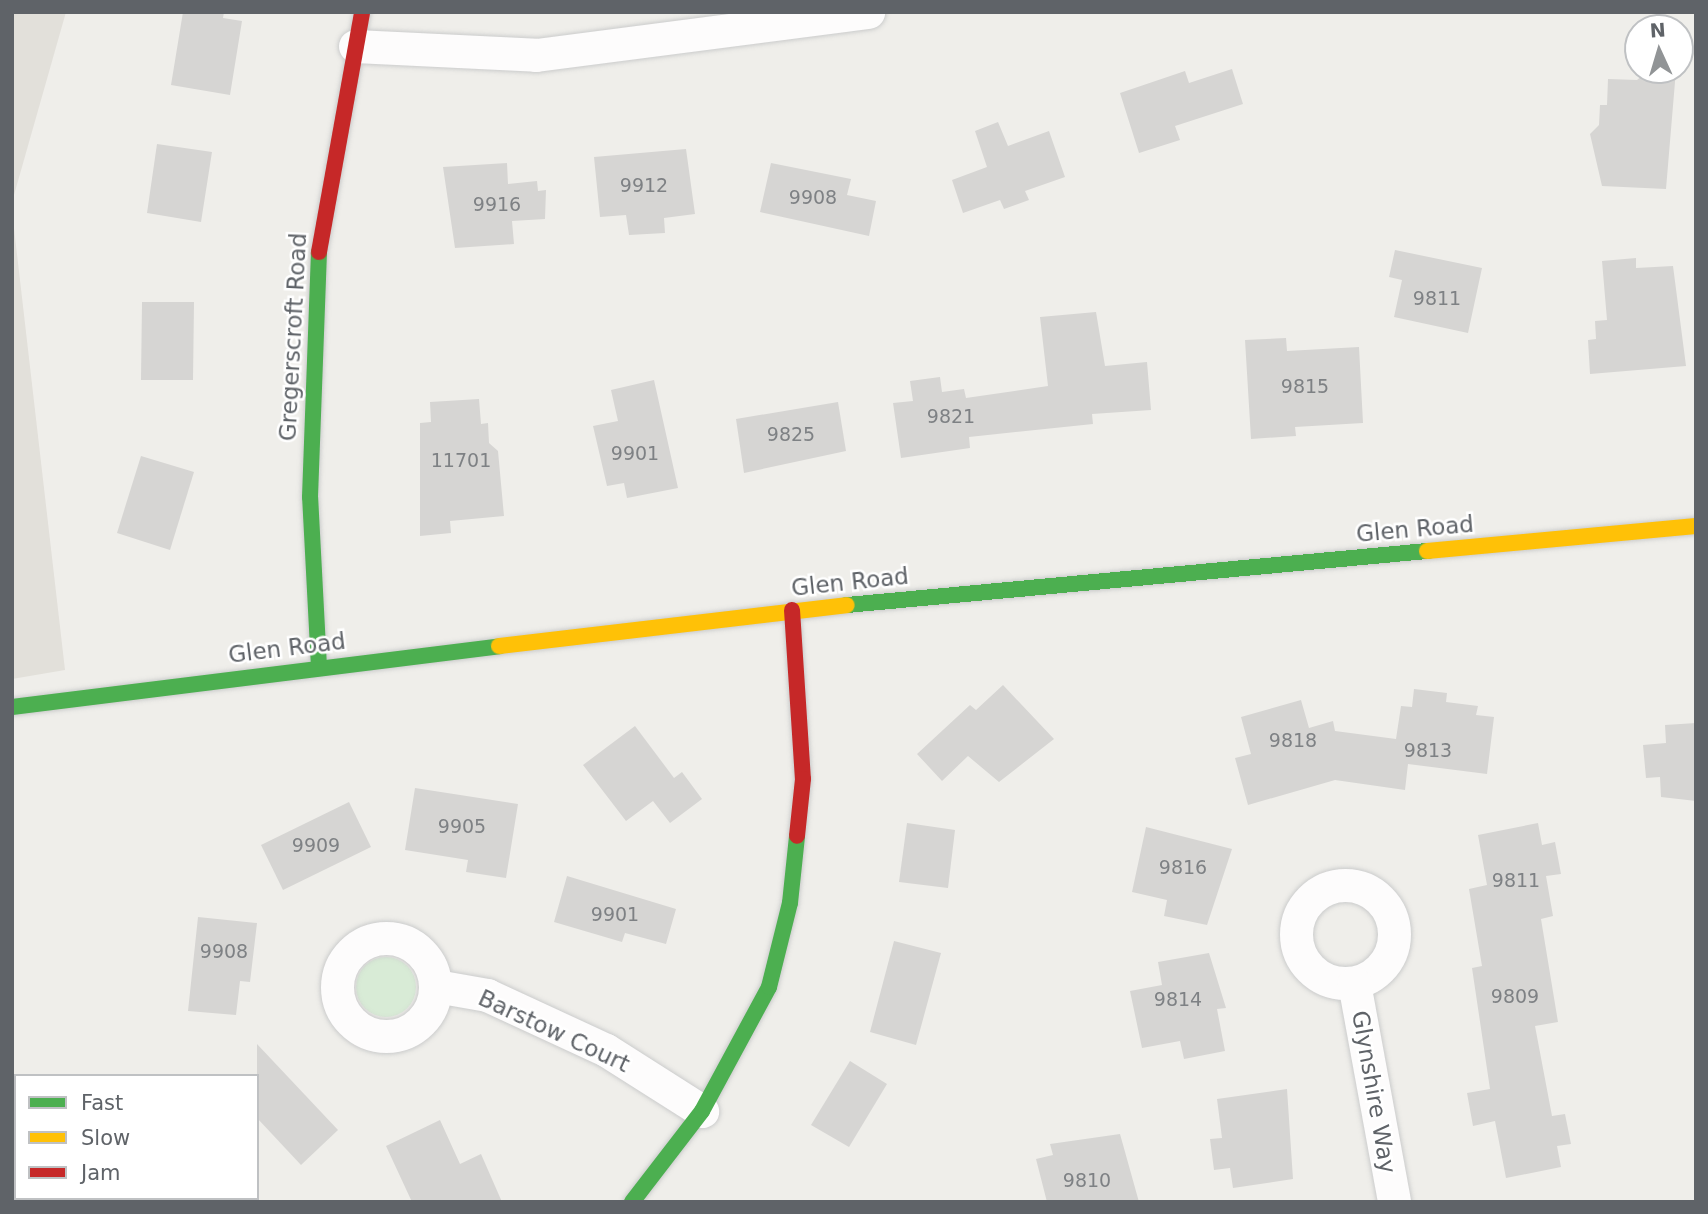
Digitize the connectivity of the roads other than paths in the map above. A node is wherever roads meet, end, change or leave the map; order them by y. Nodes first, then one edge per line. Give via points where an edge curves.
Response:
1 (362, 12) edge
2 (868, 12) edge
3 (355, 46) junction
4 (1696, 526) edge
5 (792, 610) junction
6 (319, 667) junction
7 (12, 706) edge
8 (1354, 983) dead end
9 (436, 986) dead end
10 (702, 1111) junction
11 (632, 1202) edge
12 (1394, 1202) edge

1 - 3 main road, Gregerscroft Road
2 - 3 street via 536,55
3 - 6 main road, Gregerscroft Road via 322,217 312,334 310,497
4 - 5 main road, Glen Road
5 - 6 main road, Glen Road
5 - 10 main road via 803,779 790,903 768,987
6 - 7 main road, Glen Road
8 - 12 street, Glynshire Way
9 - 10 street, Barstow Court via 487,995 606,1050
10 - 11 main road

